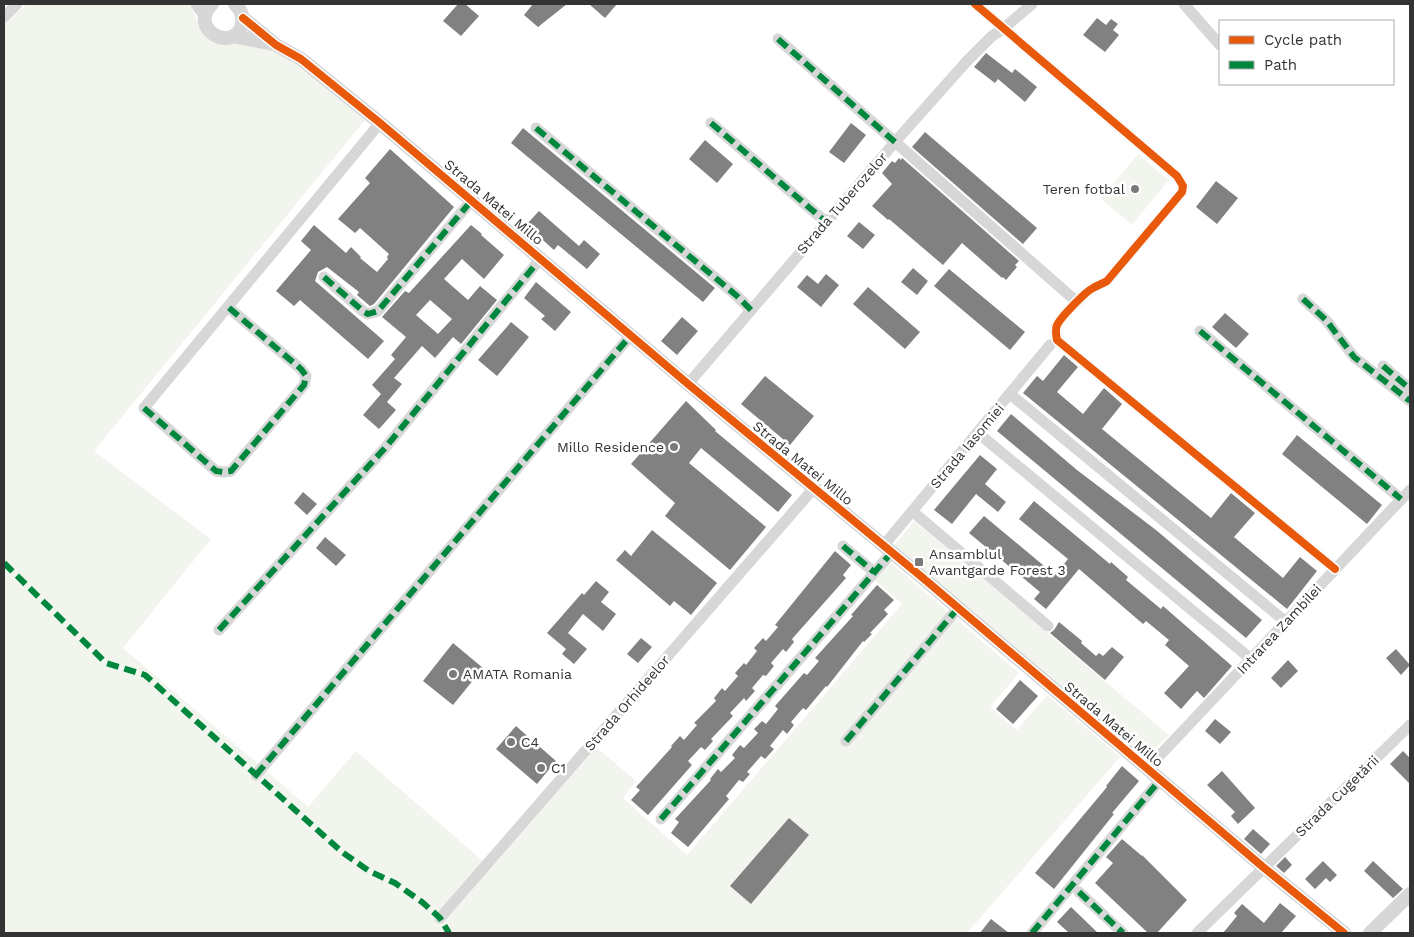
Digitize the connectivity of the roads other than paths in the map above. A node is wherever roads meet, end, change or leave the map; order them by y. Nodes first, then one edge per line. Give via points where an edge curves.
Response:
1 (17, 4) edge
2 (196, 4) edge
3 (212, 4) edge
4 (974, 4) edge
5 (1032, 4) edge
6 (1184, 4) edge
7 (240, 8) edge
8 (4, 17) edge
9 (205, 17) junction
10 (1003, 29) junction
11 (233, 36) junction
12 (778, 40) dead end
13 (276, 44) junction
14 (1219, 44) edge
15 (380, 123) junction
16 (712, 123) dead end
17 (536, 128) dead end
18 (894, 142) junction
19 (472, 200) junction
20 (826, 222) junction
21 (540, 258) junction
22 (324, 277) dead end
23 (1303, 299) dead end
24 (1077, 302) junction
25 (228, 307) junction
26 (751, 310) junction
27 (1200, 331) dead end
28 (631, 335) junction
29 (1054, 343) junction
30 (1383, 366) dead end
31 (688, 384) junction
32 (1410, 389) edge
33 (1010, 394) junction
34 (1410, 401) edge
35 (978, 433) junction
36 (814, 488) junction
37 (1410, 490) edge
38 (1401, 499) junction
39 (912, 512) junction
40 (843, 546) dead end
41 (888, 549) junction
42 (1336, 569) junction
43 (874, 572) junction
44 (958, 608) junction
45 (1286, 622) junction
46 (1048, 626) dead end
47 (219, 630) dead end
48 (1251, 658) junction
49 (1410, 725) edge
50 (846, 741) dead end
51 (1147, 769) junction
52 (256, 775) dead end
53 (1160, 780) junction
54 (661, 819) dead end
55 (1263, 867) junction
56 (1079, 892) dead end
57 (1410, 894) edge
58 (440, 918) dead end
59 (1032, 933) edge
60 (1122, 933) edge
61 (1197, 933) edge
62 (1344, 933) edge
63 (1370, 933) edge

1 - 8 street
2 - 9 street, Strada Matei Millo
3 - 9 street
4 - 10 street
5 - 10 street, Strada Tuberozelor
6 - 14 street
7 - 11 street, Strada Matei Millo via 240,28
7 - 13 street, Strada Matei Millo
9 - 11 street, Strada Matei Millo via 206,27 213,35
10 - 18 street, Strada Tuberozelor via 967,61
10 - 24 street, Strada Iasomiei via 1177,176 1183,186 1182,192 1107,281 1092,288
11 - 13 street, Strada Matei Millo
12 - 18 street
13 - 15 street, Strada Matei Millo via 301,59
15 - 19 street, Strada Matei Millo
15 - 25 street
16 - 20 street
17 - 26 street
18 - 20 street, Strada Tuberozelor
18 - 24 street
19 - 21 street, Strada Matei Millo
19 - 22 street via 378,311 364,312
20 - 26 street, Strada Tuberozelor
21 - 28 street, Strada Matei Millo
21 - 47 street via 385,448
23 - 34 street via 1326,320 1354,357
24 - 29 street, Strada Iasomiei via 1057,325
25 - 25 street via 306,376 304,384 231,471 223,472 216,471 144,408
26 - 31 street, Strada Tuberozelor
27 - 38 street
28 - 31 street, Strada Matei Millo
28 - 52 street
29 - 33 street, Strada Iasomiei
29 - 42 street
30 - 32 street
31 - 36 street, Strada Matei Millo
33 - 35 street, Strada Iasomiei
33 - 45 street
35 - 39 street, Strada Iasomiei
35 - 48 street
36 - 41 street, Strada Matei Millo
36 - 58 street, Strada Orhideelor
37 - 38 street, Intrarea Zambilei
38 - 42 street, Intrarea Zambilei
39 - 41 street, Strada Iasomiei
39 - 46 street
40 - 43 street
41 - 43 street, Strada Iasomiei
41 - 44 street, Strada Matei Millo
42 - 45 street, Intrarea Zambilei
43 - 54 street, Strada Iasomiei
44 - 50 street
44 - 51 street, Strada Matei Millo
45 - 48 street, Intrarea Zambilei
48 - 51 street, Intrarea Zambilei
49 - 55 street, Strada Cugetării
51 - 53 street, Strada Matei Millo
53 - 55 street, Strada Matei Millo
53 - 59 street
55 - 61 street
55 - 62 street, Strada Matei Millo
56 - 60 street
57 - 63 street

